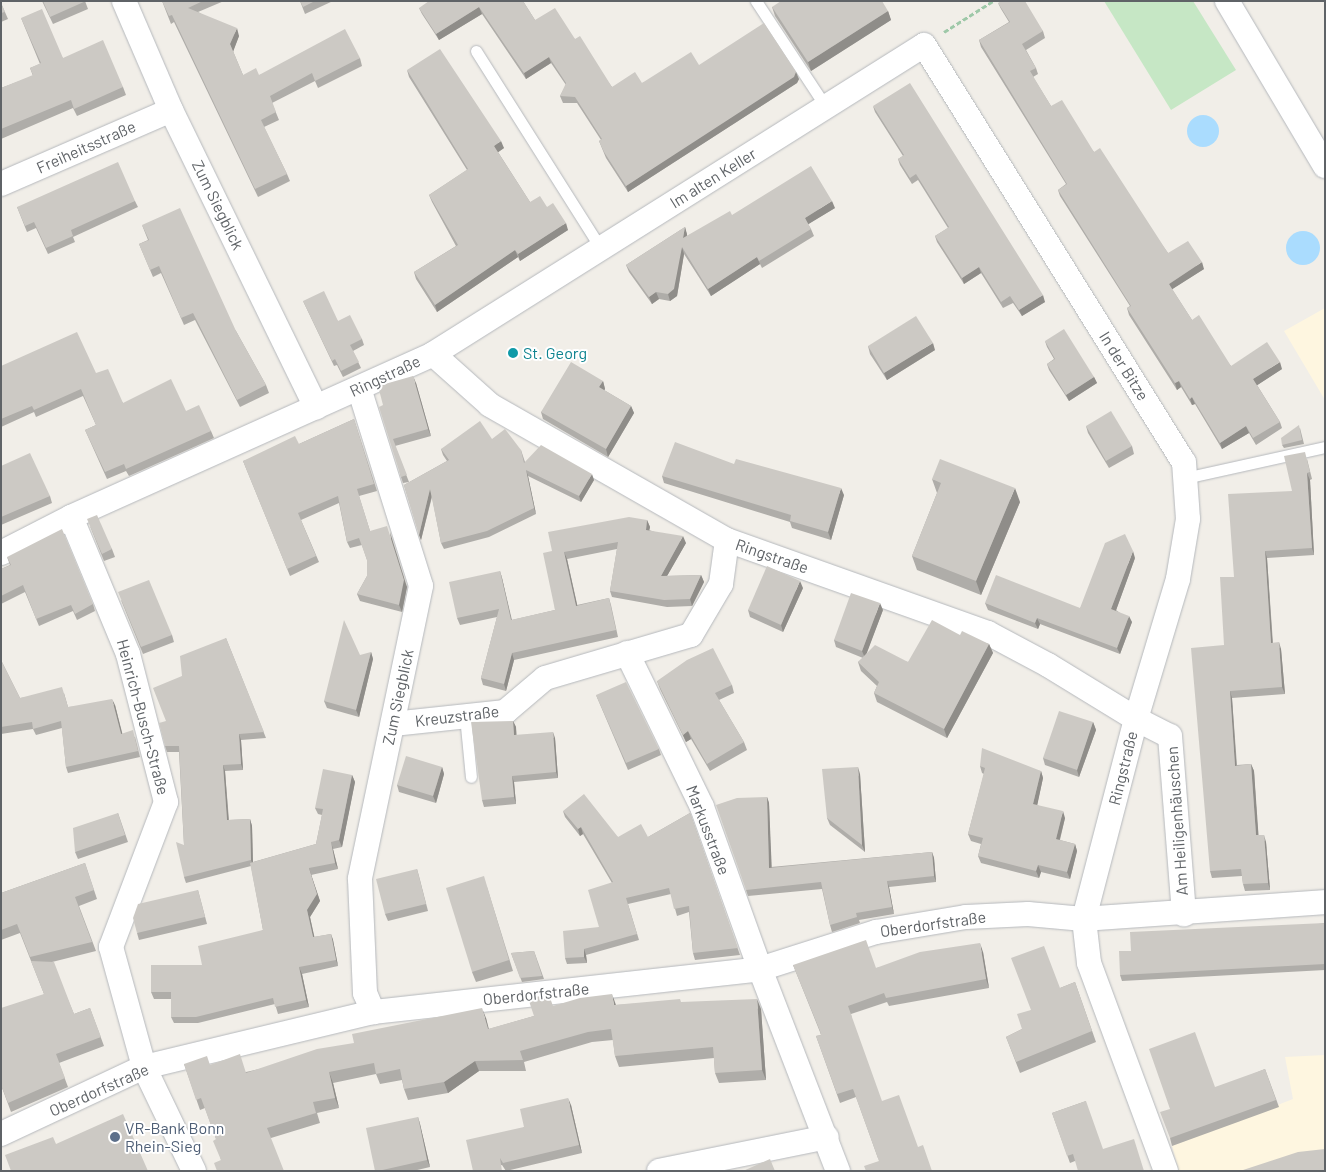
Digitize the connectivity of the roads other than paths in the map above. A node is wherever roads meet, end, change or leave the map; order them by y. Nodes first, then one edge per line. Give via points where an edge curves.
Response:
1 (124, 1) edge
2 (756, 1) edge
3 (1227, 1) edge
4 (924, 44) joint
5 (476, 51) dead end
6 (826, 107) junction
7 (171, 110) junction
8 (1325, 166) edge
9 (1, 184) edge
10 (601, 249) junction
11 (433, 354) junction
12 (359, 388) junction
13 (316, 407) junction
14 (1325, 447) edge
15 (1185, 478) junction
16 (71, 517) junction
17 (727, 540) junction
18 (1, 553) edge
19 (627, 653) junction
20 (465, 716) junction
21 (1136, 719) junction
22 (393, 724) junction
23 (471, 778) dead end
24 (1325, 902) edge
25 (1184, 914) junction
26 (1084, 919) junction
27 (760, 969) junction
28 (373, 1012) junction
29 (144, 1067) junction
30 (1, 1134) edge
31 (827, 1137) junction
32 (194, 1171) edge
33 (660, 1171) edge
34 (838, 1171) edge
35 (1166, 1171) edge

1 - 7 street, Zum Siegblick
2 - 6 lane
3 - 8 street
4 - 6 street, Im alten Keller
4 - 15 street, In der Bitze via 1184,462
5 - 10 lane
6 - 10 street, Im alten Keller
7 - 9 street, Freiheitsstraße
7 - 13 street, Zum Siegblick
10 - 11 street, Im alten Keller
11 - 12 street, Ringstraße
11 - 17 street, Ringstraße via 490,405
12 - 13 street, Ringstraße
12 - 22 street, Zum Siegblick via 421,586
13 - 16 street, Ringstraße
14 - 15 lane
15 - 21 street, In der Bitze via 1188,519 1178,579
16 - 18 street, Ringstraße
16 - 29 street, Heinrich-Busch-Straße via 128,654 166,802 111,947
17 - 19 street via 721,584 692,635
17 - 21 street, Ringstraße via 988,633
19 - 20 street, Kreuzstraße via 545,678 505,712
19 - 27 street, Markusstraße via 702,807
20 - 22 street, Kreuzstraße
20 - 23 lane
21 - 25 street, Am Heiligenhäuschen via 1170,736
21 - 26 street, Ringstraße
22 - 28 street, Zum Siegblick via 360,879 365,993
24 - 25 street, Am Heiligenhäuschen
25 - 26 street, Am Heiligenhäuschen
26 - 27 street, Oberdorfstraße via 1028,914 966,917 876,932
26 - 35 street, Ringstraße via 1089,963
27 - 28 street, Oberdorfstraße
27 - 31 street, Markusstraße
28 - 29 street, Oberdorfstraße
29 - 30 street, Oberdorfstraße
29 - 32 street, Heinrich-Busch-Straße
31 - 33 street
31 - 34 street, Markusstraße

